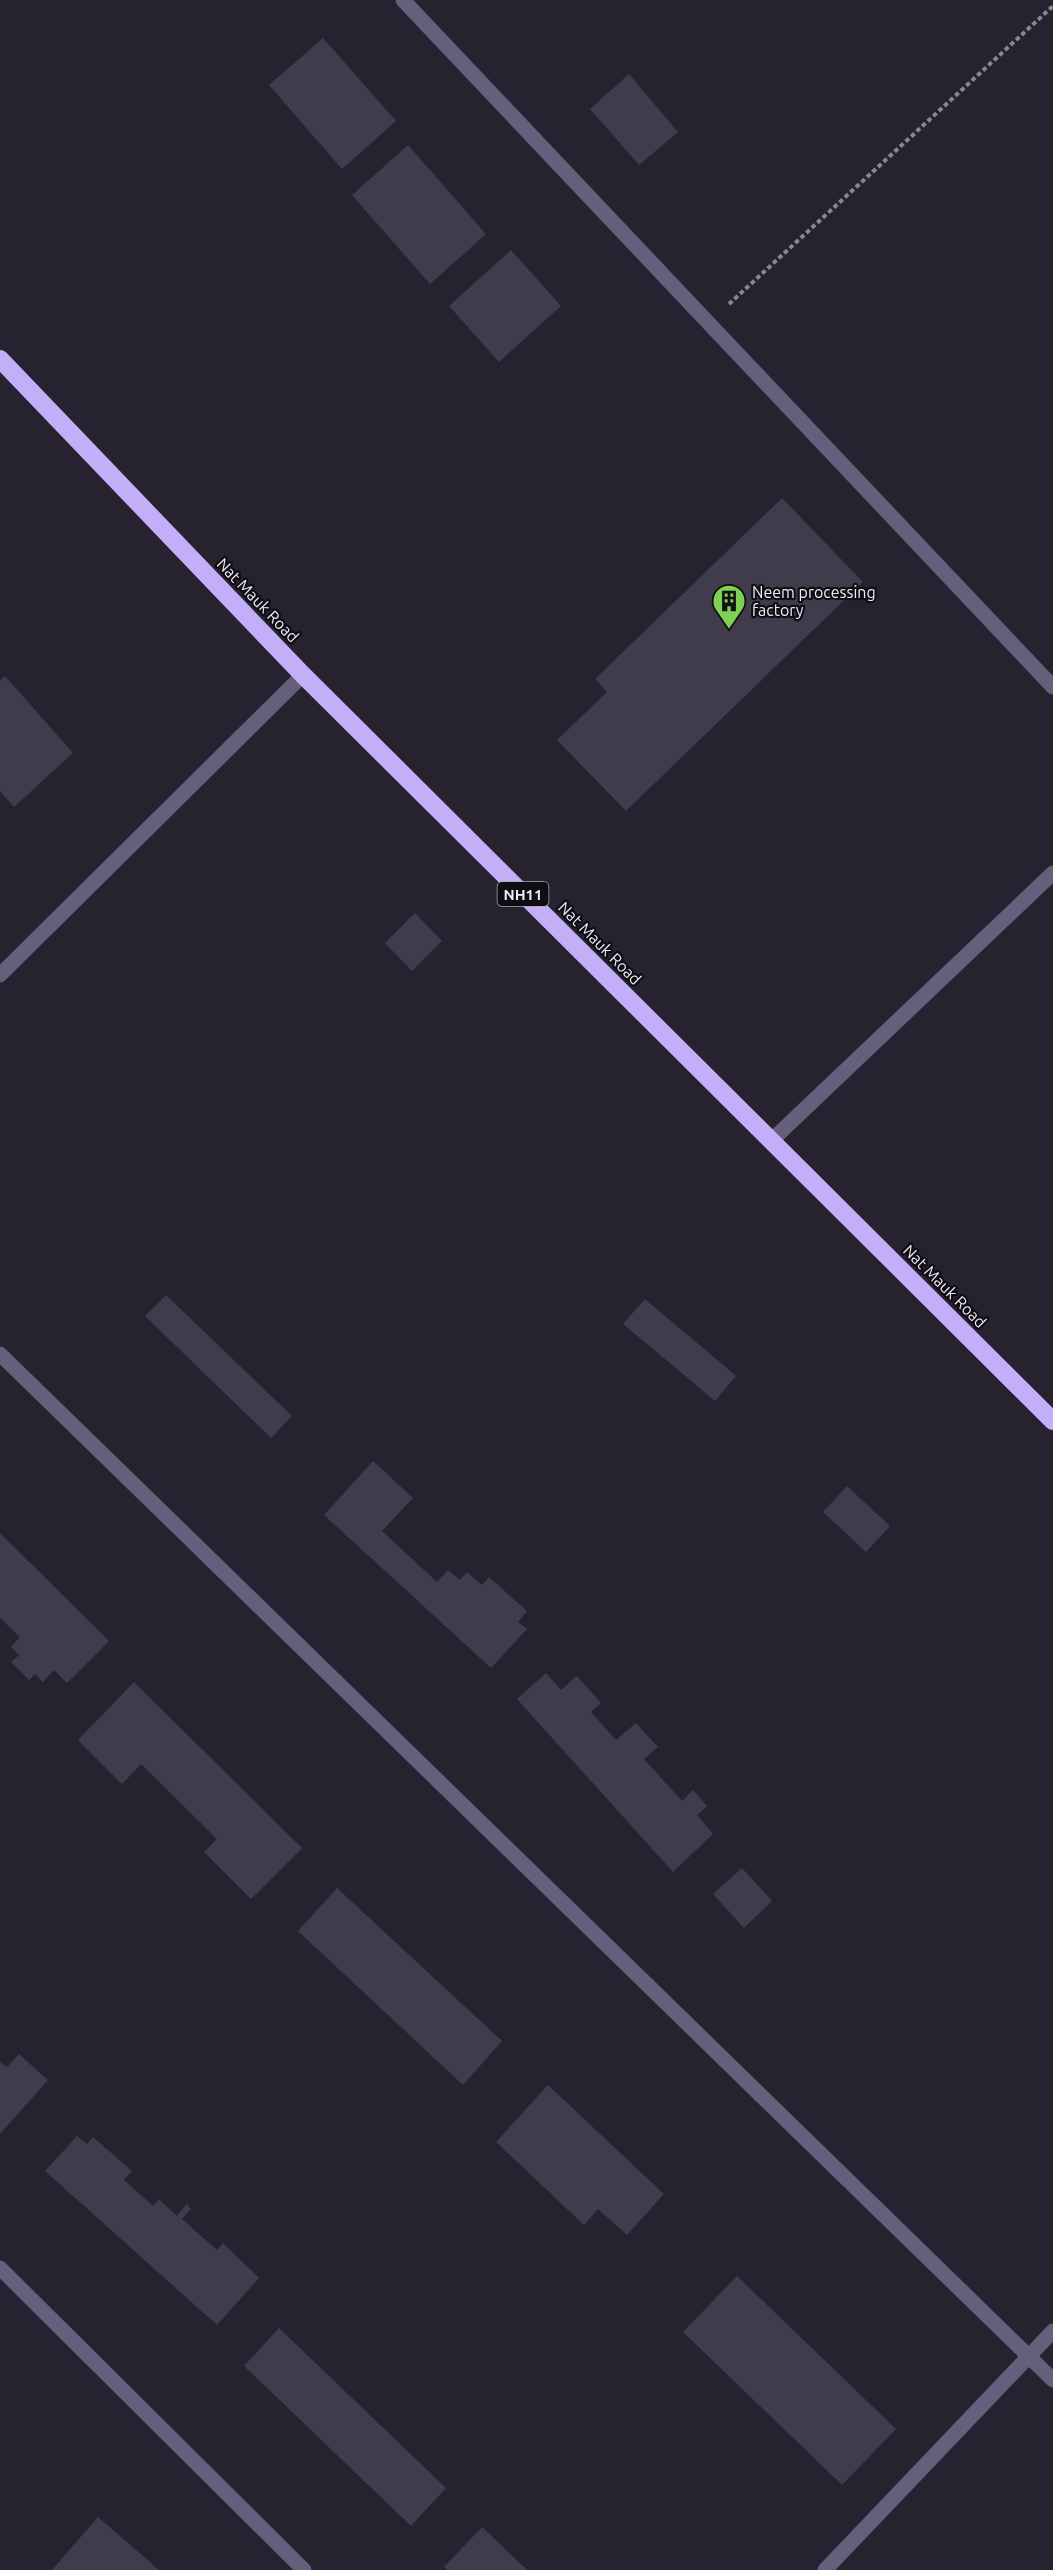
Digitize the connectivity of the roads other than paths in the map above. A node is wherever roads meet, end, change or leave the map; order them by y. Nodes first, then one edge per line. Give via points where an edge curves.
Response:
1 (403, 0) edge
2 (0, 359) edge
3 (303, 675) junction
4 (1050, 677) edge
5 (1053, 873) edge
6 (0, 975) edge
7 (771, 1140) junction
8 (0, 1354) edge
9 (1053, 1421) edge
10 (0, 2268) edge
11 (1053, 2331) edge
12 (1029, 2356) junction
13 (1053, 2380) edge
14 (304, 2570) edge
15 (825, 2570) edge

1 - 4 street
2 - 3 highway, Nat Mauk Road / NH11
3 - 6 street
3 - 7 highway, Nat Mauk Road / NH11
5 - 7 street
7 - 9 highway, Nat Mauk Road / NH11
8 - 12 street
10 - 14 street
11 - 12 street
12 - 13 street
12 - 15 street

